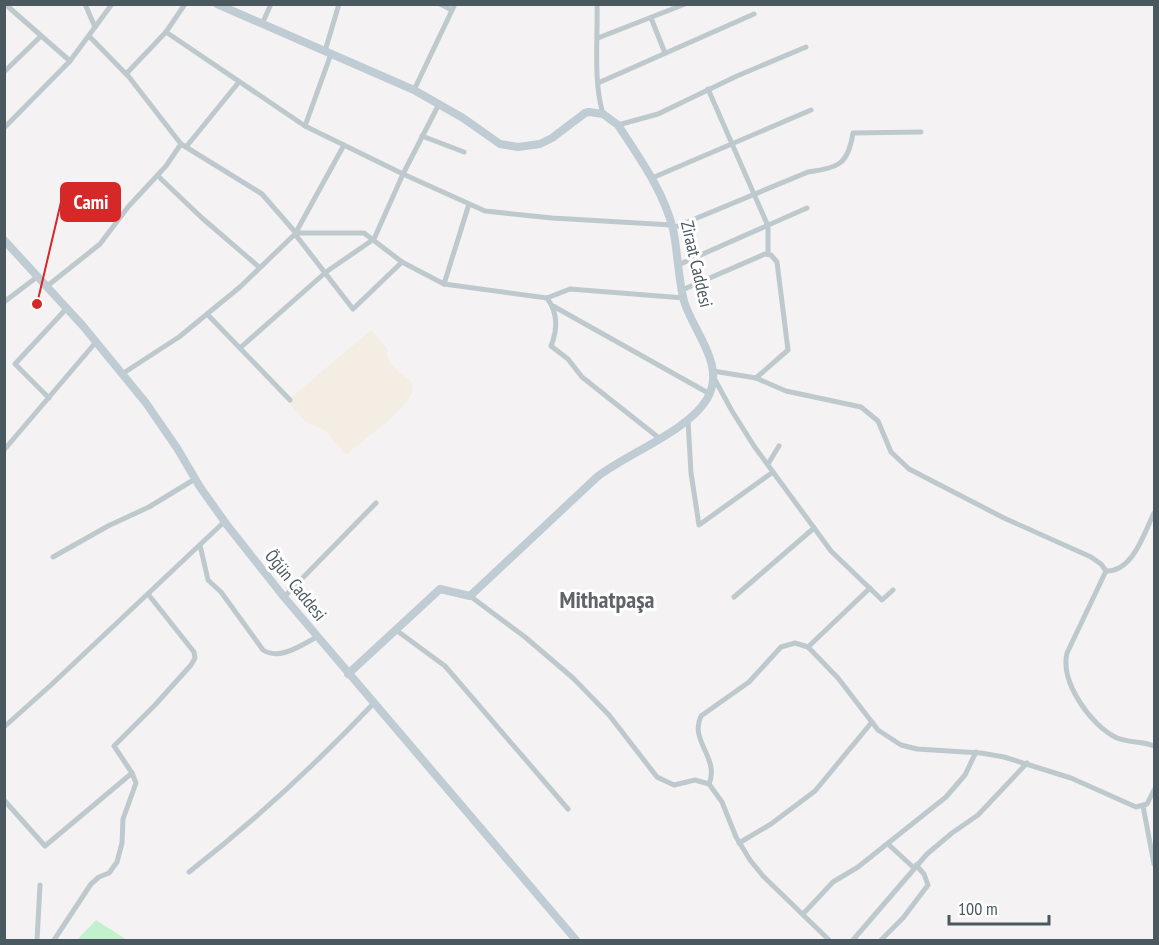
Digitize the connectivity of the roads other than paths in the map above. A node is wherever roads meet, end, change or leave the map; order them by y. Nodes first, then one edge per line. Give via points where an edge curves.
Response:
1 (5, 4) edge
2 (85, 4) edge
3 (112, 4) edge
4 (185, 4) edge
5 (217, 4) edge
6 (271, 4) edge
7 (440, 4) edge
8 (597, 4) edge
9 (685, 4) edge
10 (337, 5) edge
11 (453, 7) edge
12 (754, 14) dead end
13 (651, 18) junction
14 (262, 24) junction
15 (95, 27) junction
16 (166, 32) junction
17 (41, 36) junction
18 (88, 36) junction
19 (598, 38) junction
20 (806, 47) dead end
21 (328, 53) junction
22 (665, 53) junction
23 (70, 61) junction
24 (4, 72) edge
25 (126, 74) junction
26 (239, 82) junction
27 (598, 83) junction
28 (708, 89) junction
29 (414, 90) junction
30 (439, 104) junction
31 (811, 110) dead end
32 (603, 114) junction
33 (618, 125) junction
34 (305, 126) junction
35 (4, 128) edge
36 (921, 132) dead end
37 (422, 136) junction
38 (732, 144) junction
39 (183, 145) junction
40 (344, 146) junction
41 (464, 152) dead end
42 (403, 174) junction
43 (158, 176) junction
44 (652, 178) junction
45 (754, 194) junction
46 (468, 204) junction
47 (807, 208) dead end
48 (672, 226) junction
49 (768, 226) junction
50 (296, 233) junction
51 (374, 239) junction
52 (4, 240) edge
53 (768, 255) junction
54 (402, 262) junction
55 (678, 265) junction
56 (259, 267) junction
57 (326, 272) junction
58 (37, 277) junction
59 (444, 284) junction
60 (46, 287) junction
61 (683, 294) junction
62 (547, 298) junction
63 (4, 302) edge
64 (553, 306) junction
65 (66, 309) junction
66 (207, 314) junction
67 (96, 342) junction
68 (240, 348) junction
69 (122, 374) junction
70 (714, 374) junction
71 (756, 378) junction
72 (710, 394) junction
73 (49, 398) junction
74 (290, 400) dead end
75 (688, 421) junction
76 (659, 438) junction
77 (779, 446) dead end
78 (4, 450) edge
79 (768, 464) junction
80 (773, 472) junction
81 (195, 479) junction
82 (376, 503) dead end
83 (1155, 513) edge
84 (224, 522) junction
85 (814, 528) junction
86 (200, 545) junction
87 (53, 557) dead end
88 (1106, 571) junction
89 (870, 588) junction
90 (893, 590) dead end
91 (148, 594) junction
92 (470, 596) junction
93 (284, 597) junction
94 (734, 597) dead end
95 (396, 630) junction
96 (317, 637) junction
97 (808, 647) junction
98 (348, 674) junction
99 (374, 703) junction
100 (872, 722) junction
101 (4, 727) edge
102 (1155, 746) edge
103 (976, 752) junction
104 (1027, 763) junction
105 (132, 773) junction
106 (709, 783) junction
107 (1155, 790) edge
108 (4, 800) edge
109 (1143, 806) junction
110 (568, 809) dead end
111 (740, 843) junction
112 (888, 844) junction
113 (1155, 864) edge
114 (915, 867) junction
115 (189, 872) dead end
116 (40, 885) dead end
117 (803, 914) junction
118 (37, 940) edge
119 (54, 940) edge
120 (576, 940) edge
121 (829, 940) edge
122 (853, 940) edge
123 (881, 940) edge

1 - 17 street
2 - 15 street
3 - 15 street
4 - 16 street
5 - 14 street
6 - 14 street
7 - 11 street
8 - 19 street
9 - 13 street
10 - 21 street
11 - 29 street
12 - 22 street
13 - 19 street
13 - 22 street
14 - 21 street
15 - 18 street
16 - 25 street
16 - 26 street
17 - 23 street
17 - 24 street
18 - 23 street
18 - 25 street
19 - 27 street
20 - 28 street
21 - 29 street
21 - 34 street
22 - 27 street
23 - 35 street
25 - 39 street
26 - 34 street
26 - 39 street
27 - 32 street
28 - 33 street via 658,114
28 - 38 street
29 - 30 street
30 - 32 street via 494,141 518,147 546,141 585,113
30 - 37 street
31 - 38 street
32 - 33 street, Ziraat Caddesi
33 - 44 street, Ziraat Caddesi
34 - 40 street
36 - 45 street via 853,133 850,151 842,162
37 - 41 street
37 - 42 street
38 - 44 street
38 - 45 street
39 - 43 street
39 - 50 street via 262,194
40 - 42 street
40 - 50 street
42 - 46 street
42 - 51 street
43 - 56 street
43 - 60 street via 100,244
44 - 48 street, Ziraat Caddesi
45 - 48 street
45 - 49 street
46 - 48 street via 485,211 530,216
46 - 59 street
47 - 49 street
48 - 55 street, Ziraat Caddesi
49 - 53 street
49 - 55 street
50 - 51 street via 360,232
50 - 56 street
50 - 57 street
51 - 54 street
51 - 57 street
52 - 58 street, Öğün Caddesi
53 - 61 street
53 - 71 street via 778,264 788,350
54 - 57 street via 353,309
54 - 59 street
55 - 61 street, Ziraat Caddesi
56 - 66 street
57 - 68 street
58 - 60 street, Öğün Caddesi
58 - 63 street
59 - 62 street
60 - 65 street, Öğün Caddesi
61 - 62 street via 570,289
61 - 70 street, Ziraat Caddesi
62 - 64 street
64 - 72 street
64 - 76 street via 557,327 551,346 582,377
65 - 67 street, Öğün Caddesi
65 - 73 street via 15,364
66 - 68 street
66 - 69 street
67 - 69 street, Öğün Caddesi
67 - 73 street
68 - 74 street
69 - 81 street, Öğün Caddesi via 159,421
70 - 71 street
70 - 72 street
70 - 79 street via 732,411
71 - 88 street via 786,391 861,407 878,421 891,452 909,469 1091,557
72 - 75 street
73 - 78 street
75 - 76 street
75 - 80 street via 699,525
76 - 92 street via 597,477
77 - 79 street
79 - 80 street
80 - 85 street
81 - 84 street, Öğün Caddesi
81 - 87 street
82 - 93 street
83 - 88 street via 1129,561 1119,569
84 - 86 street
84 - 93 street, Öğün Caddesi
85 - 89 street via 831,551
85 - 94 street
86 - 91 street
86 - 96 street via 208,580 262,650 281,654
88 - 102 street via 1067,653 1070,681 1083,706 1109,733 1122,740
89 - 90 street via 882,600
89 - 97 street
91 - 101 street
91 - 105 street via 195,658 114,746
92 - 95 street via 440,589
92 - 106 street via 578,682 657,777 674,785 695,780
93 - 96 street, Öğün Caddesi
95 - 98 street
95 - 110 street via 445,666
96 - 98 street, Öğün Caddesi
97 - 100 street
97 - 106 street via 795,643 781,647 741,688 701,716 697,735 711,764
98 - 99 street, Öğün Caddesi
99 - 115 street via 321,759
99 - 120 street, Öğün Caddesi
100 - 103 street via 888,738 909,747
100 - 111 street via 815,790
103 - 104 street
103 - 112 street via 965,775 946,797
104 - 109 street via 1136,807
104 - 114 street via 978,815 939,843
105 - 108 street via 45,846
105 - 119 street via 135,786 123,819 116,865 91,884
106 - 111 street
107 - 109 street
109 - 113 street
111 - 117 street via 763,876
112 - 114 street
112 - 117 street via 833,882
114 - 122 street
114 - 123 street via 924,874 928,885
116 - 118 street
117 - 121 street

